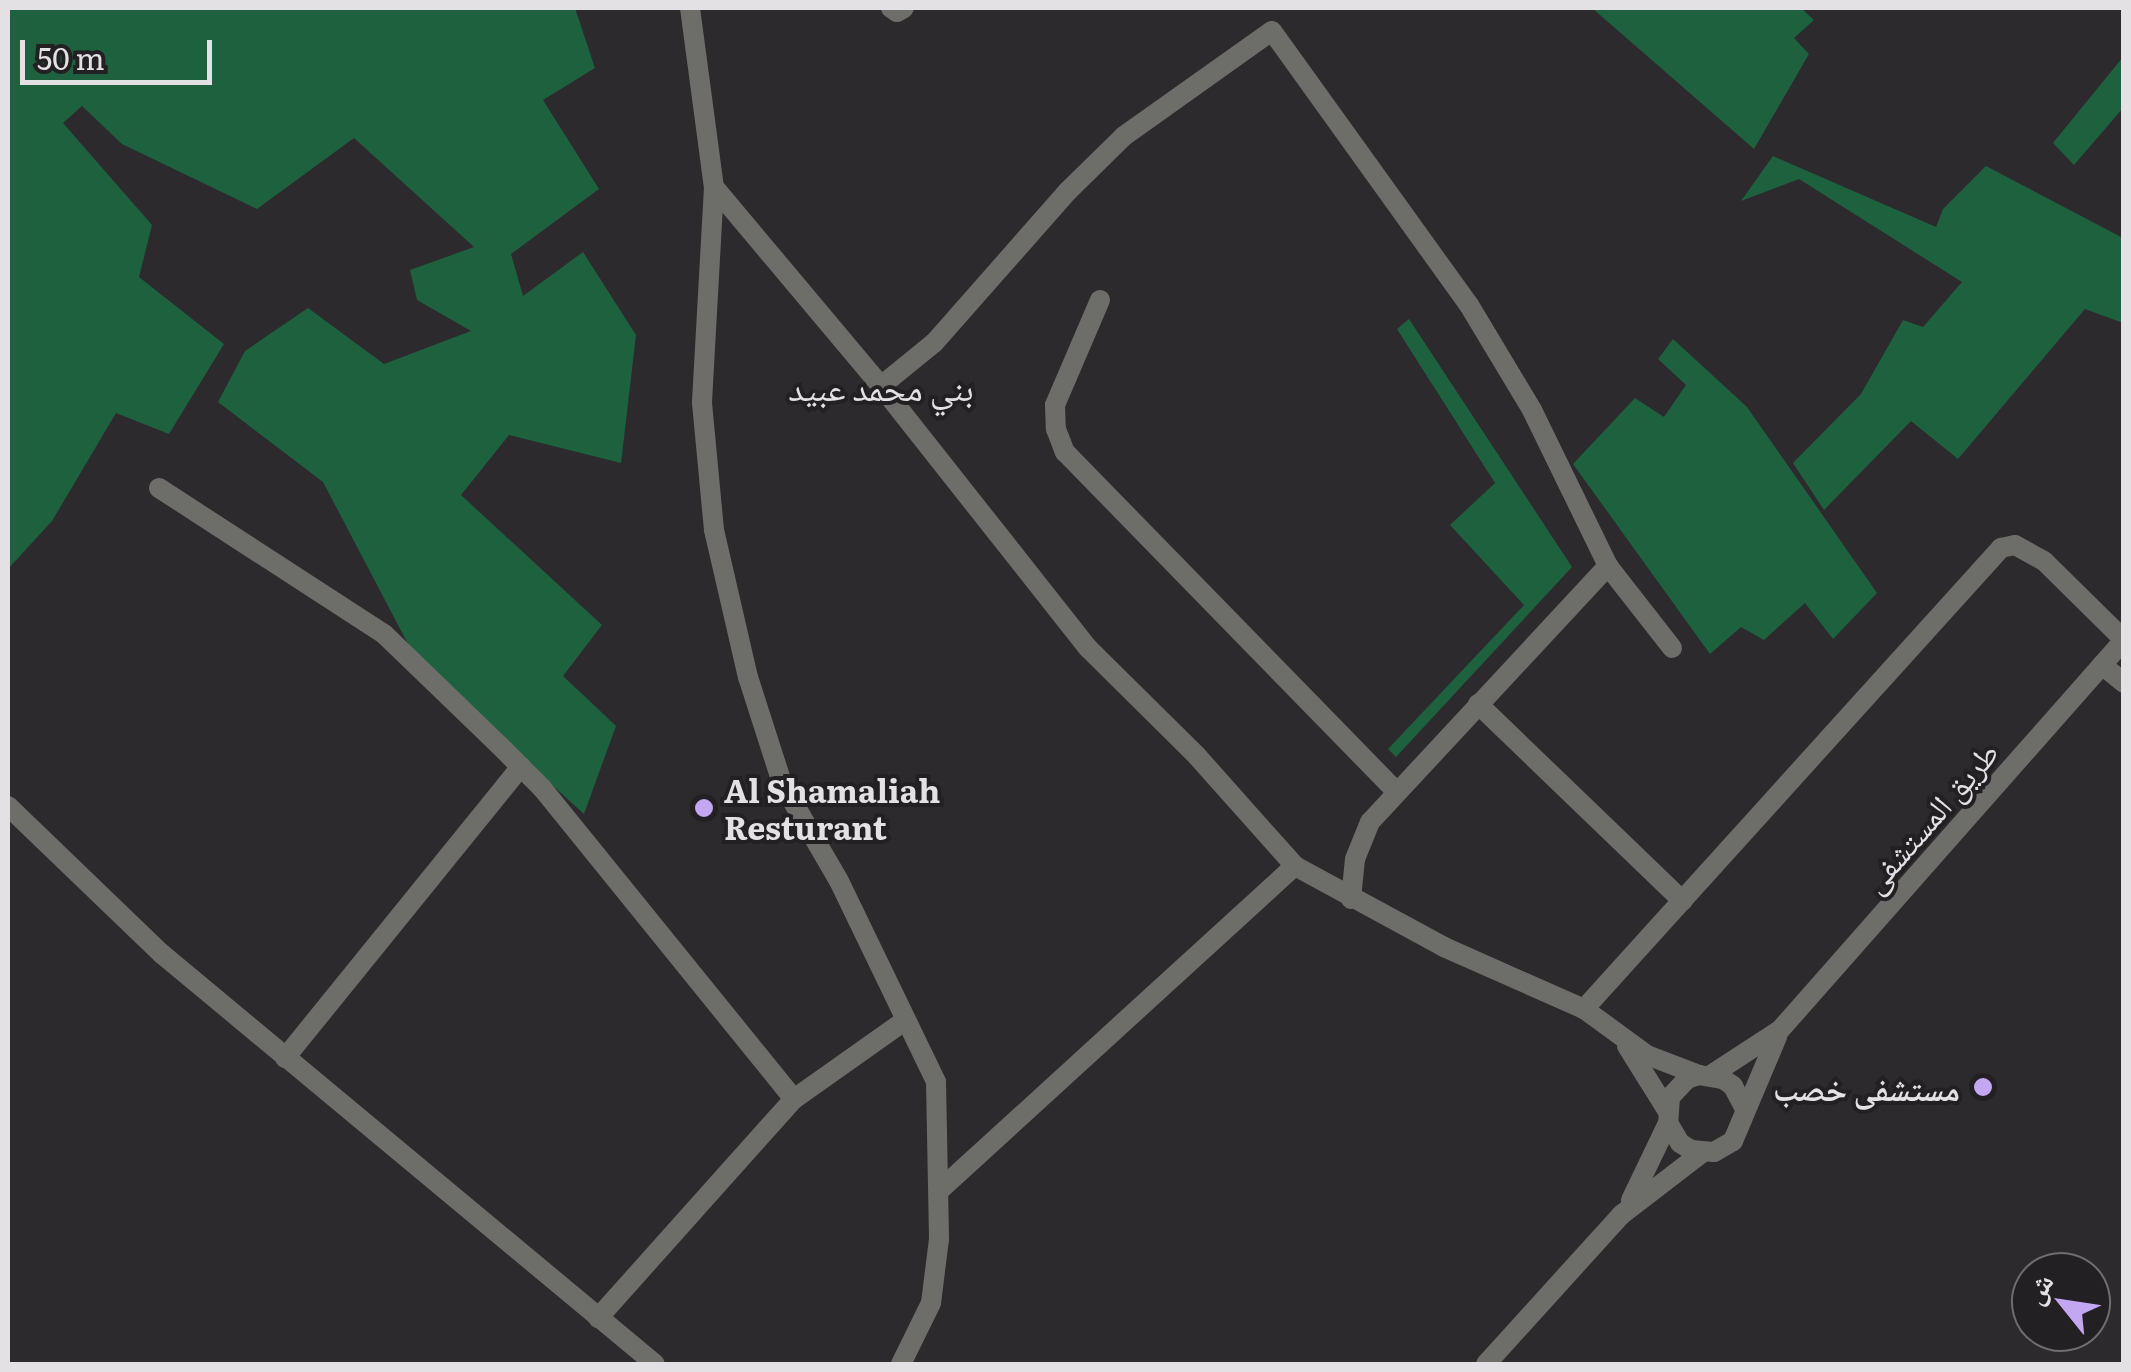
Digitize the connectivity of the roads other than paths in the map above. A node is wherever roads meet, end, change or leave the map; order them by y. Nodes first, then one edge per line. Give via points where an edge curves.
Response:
1 (690, 8) edge
2 (891, 8) edge
3 (904, 8) edge
4 (714, 187) junction
5 (1100, 300) dead end
6 (880, 386) junction
7 (160, 488) dead end
8 (1608, 566) junction
9 (2124, 640) edge
10 (1672, 648) dead end
11 (2102, 664) junction
12 (2124, 683) edge
13 (1478, 704) junction
14 (522, 768) junction
15 (1396, 791) junction
16 (8, 806) edge
17 (1296, 866) junction
18 (1351, 899) junction
19 (1683, 902) junction
20 (1584, 1008) junction
21 (904, 1022) junction
22 (1780, 1030) junction
23 (1623, 1041) junction
24 (285, 1058) junction
25 (1706, 1075) junction
26 (794, 1098) junction
27 (1744, 1107) junction
28 (1668, 1116) junction
29 (1703, 1152) junction
30 (942, 1188) junction
31 (1622, 1214) junction
32 (598, 1318) junction
33 (1492, 1362) edge
34 (655, 1364) edge
35 (901, 1364) edge

1 - 4 street
2 - 3 street
4 - 6 street
4 - 21 street via 702,403 714,530 748,677 782,783 839,881
5 - 15 street via 1055,405 1065,452
6 - 8 street via 934,344 1124,136 1272,31 1469,305 1532,410
6 - 17 street via 1088,648
7 - 14 street via 384,634
8 - 10 street
8 - 13 street
9 - 11 street, طريق المستشفى
9 - 19 street via 2044,561 2015,546 2001,548
11 - 12 street
11 - 22 street, طريق المستشفى
13 - 15 street
13 - 19 street
14 - 24 street
14 - 26 street
15 - 18 street via 1370,822 1354,859
16 - 24 street via 162,954
17 - 18 street
17 - 30 street
18 - 20 street
19 - 20 street
20 - 23 street
21 - 26 street
21 - 30 street via 936,1082
22 - 25 street, طريق المستشفى
22 - 27 street, طريق المستشفى
23 - 25 street
23 - 28 street
24 - 32 street
25 - 27 street via 1733,1086
25 - 28 street via 1677,1087
26 - 32 street
27 - 29 street via 1733,1142
28 - 29 street via 1680,1143
28 - 31 street
29 - 31 street
30 - 35 street via 931,1303
31 - 33 street
32 - 34 street

